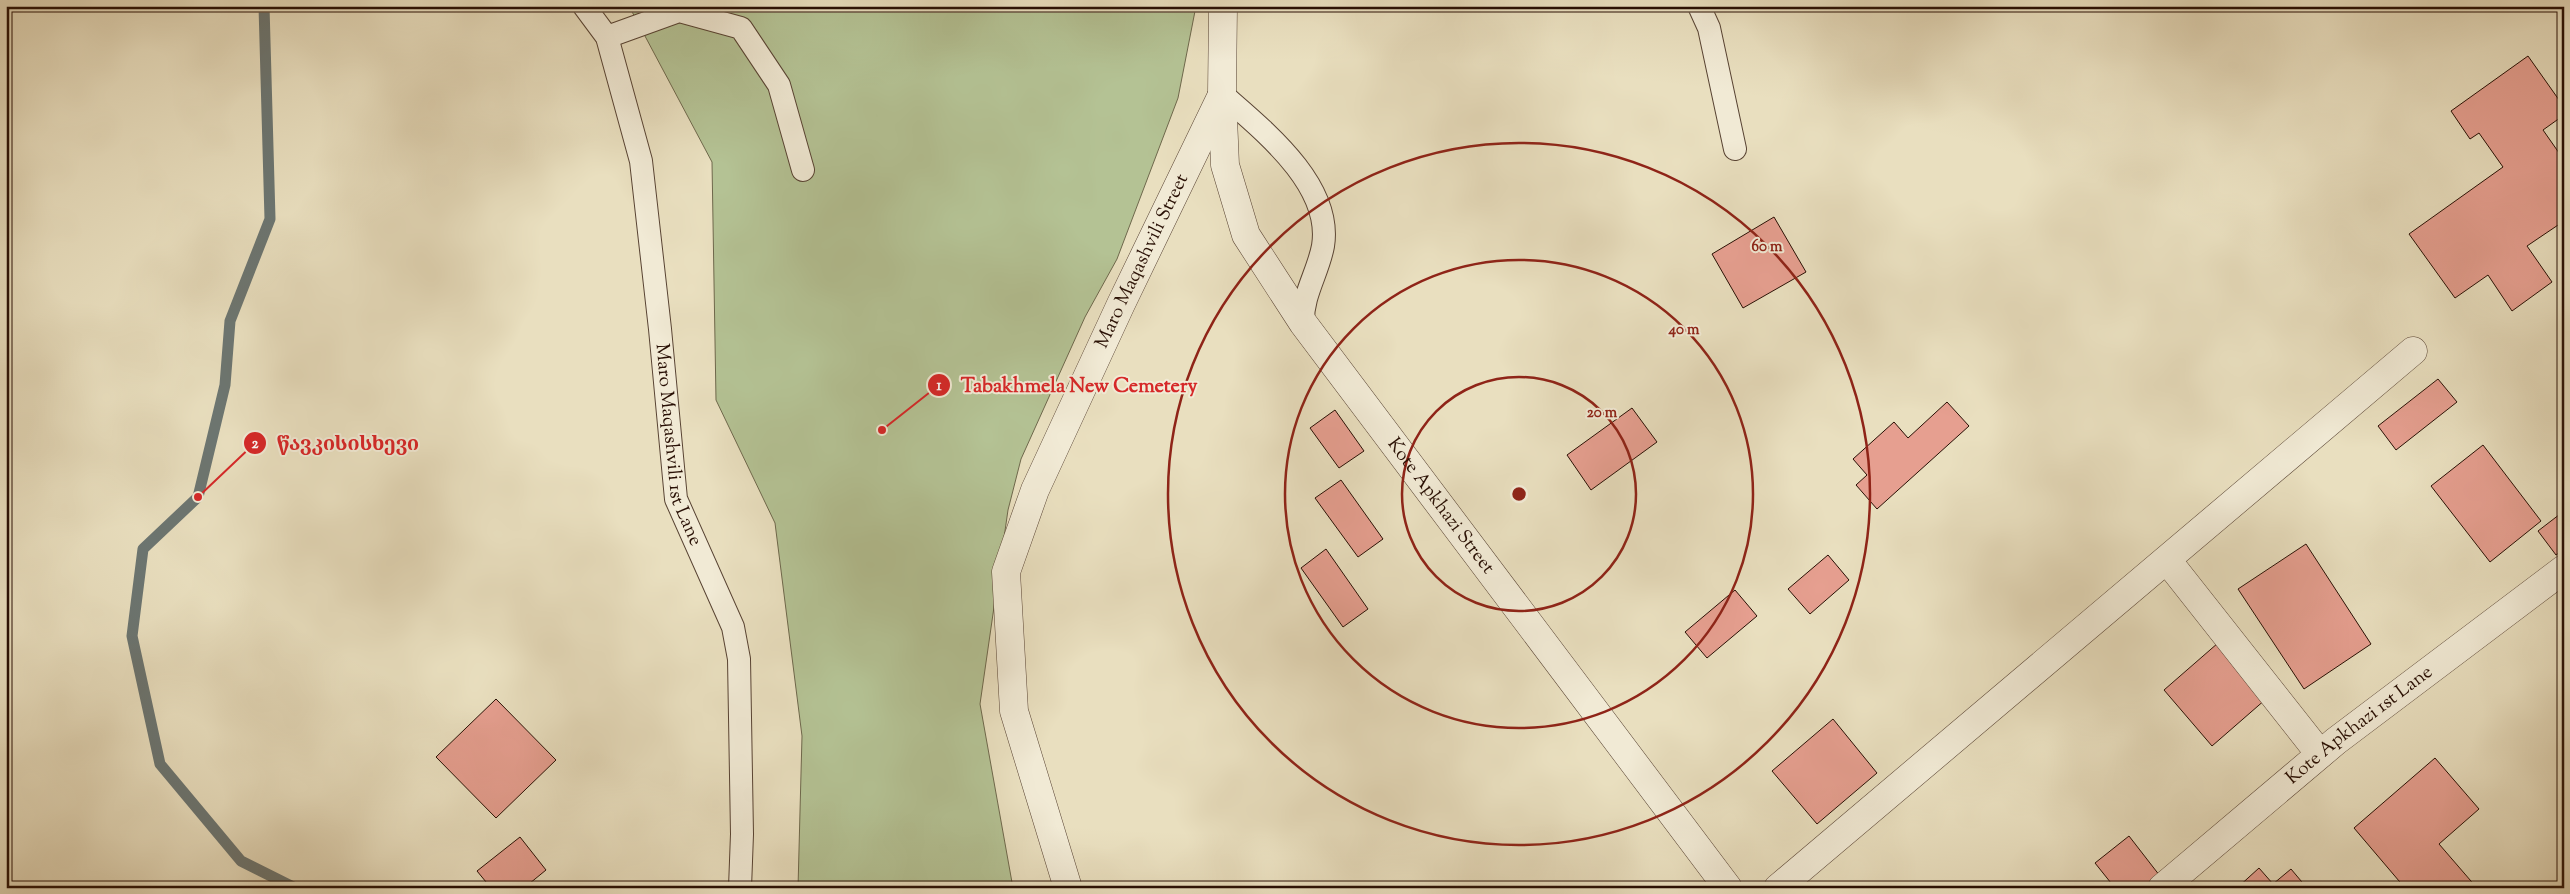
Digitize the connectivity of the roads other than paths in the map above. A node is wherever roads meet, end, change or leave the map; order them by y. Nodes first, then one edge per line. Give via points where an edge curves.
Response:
1 (584, 6) edge
2 (1224, 6) edge
3 (1699, 6) edge
4 (607, 37) junction
5 (1222, 94) junction
6 (1735, 149) dead end
7 (803, 170) dead end
8 (1303, 323) junction
9 (2412, 351) dead end
10 (2167, 560) junction
11 (2564, 569) edge
12 (2320, 754) junction
13 (740, 888) edge
14 (1068, 888) edge
15 (1728, 888) edge
16 (1778, 888) edge
17 (2162, 888) edge

1 - 4 lane, Maro Maqashvili 1st Lane
2 - 5 street, Maro Maqashvili Street
3 - 6 lane via 1709,28
4 - 7 lane via 679,11 741,28 778,85
4 - 13 lane, Maro Maqashvili 1st Lane via 641,161 676,499 733,627 738,659
5 - 8 street, Kote Apkhazi Street via 1225,165 1246,235
5 - 8 lane via 1279,144 1318,199 1324,222 1323,246 1302,308
5 - 14 street, Maro Maqashvili Street via 1035,490 1006,572 1014,711
8 - 15 street, Kote Apkhazi Street
9 - 10 street
10 - 12 street
10 - 16 street
11 - 12 street, Kote Apkhazi 1st Lane
12 - 17 street, Kote Apkhazi 1st Lane

